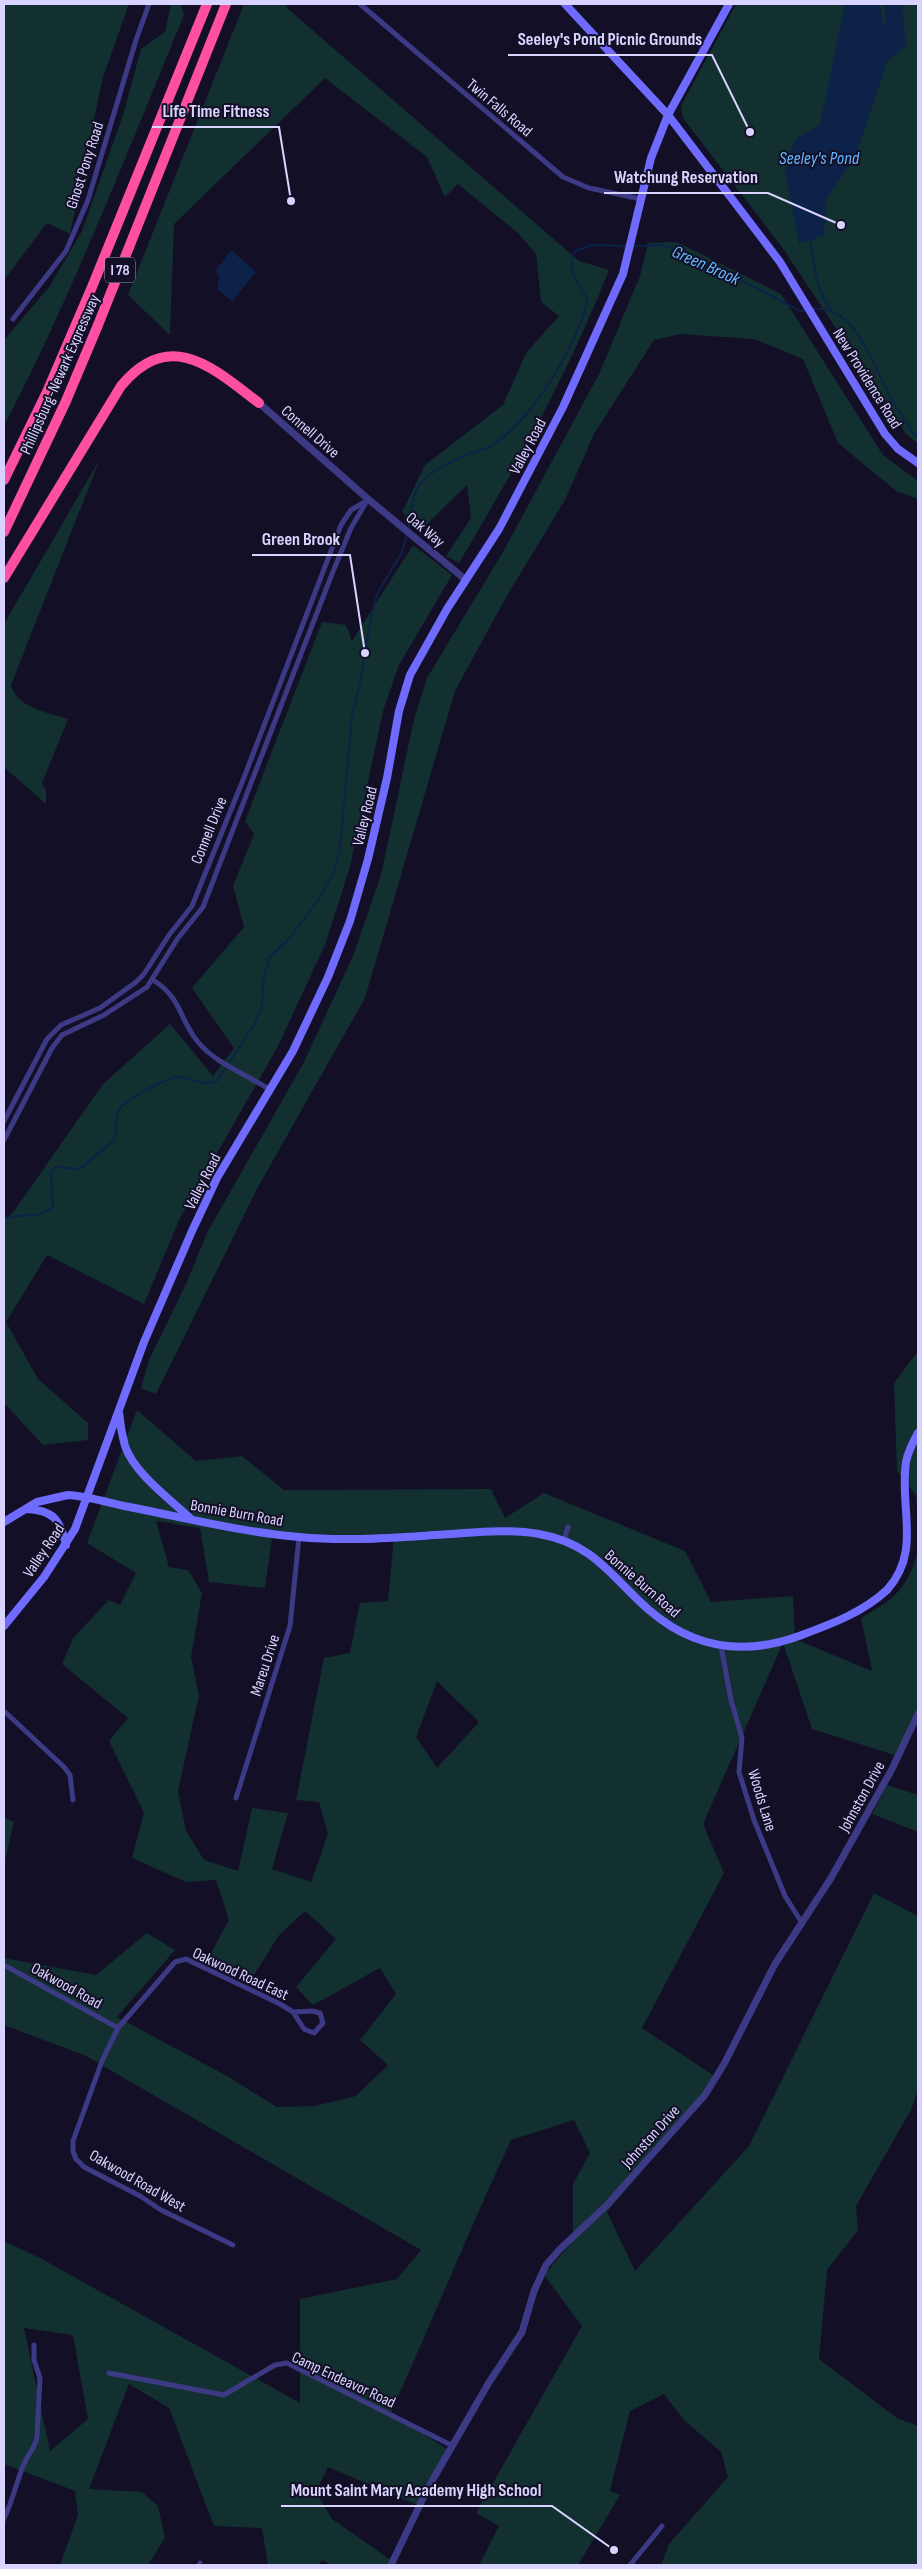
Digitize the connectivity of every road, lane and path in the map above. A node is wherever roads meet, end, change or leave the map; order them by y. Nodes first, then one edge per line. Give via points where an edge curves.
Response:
1 (149, 4) edge
2 (207, 4) edge
3 (226, 4) edge
4 (360, 4) edge
5 (565, 4) edge
6 (729, 4) edge
7 (668, 115) junction
8 (641, 199) junction
9 (14, 319) dead end
10 (259, 403) joint
11 (918, 463) edge
12 (4, 480) edge
13 (368, 499) junction
14 (4, 532) edge
15 (4, 578) edge
16 (466, 580) junction
17 (153, 980) junction
18 (270, 1089) junction
19 (4, 1121) edge
20 (4, 1140) edge
21 (118, 1409) junction
22 (918, 1433) edge
23 (87, 1497) junction
24 (24, 1509) junction
25 (190, 1518) junction
26 (4, 1522) edge
27 (568, 1527) dead end
28 (299, 1537) junction
29 (563, 1542) junction
30 (66, 1545) junction
31 (4, 1626) edge
32 (722, 1646) junction
33 (4, 1711) edge
34 (918, 1714) edge
35 (236, 1798) dead end
36 (73, 1800) dead end
37 (802, 1923) junction
38 (4, 1965) edge
39 (293, 2012) junction
40 (118, 2028) junction
41 (233, 2245) dead end
42 (34, 2345) dead end
43 (110, 2373) dead end
44 (453, 2446) junction
45 (4, 2519) edge
46 (661, 2528) dead end
47 (392, 2565) edge
48 (630, 2565) edge

1 - 9 street, Ghost Pony Road via 88,200 66,251
2 - 12 highway, Phillipsburg-Newark Expressway / I 78 via 81,313
3 - 14 highway, Phillipsburg-Newark Expressway / I 78 via 98,325
4 - 8 street, Twin Falls Road via 563,177 589,188
5 - 7 main road, New Providence Road
6 - 7 main road, Valley Road
7 - 8 main road, Valley Road via 651,158
7 - 11 main road, New Providence Road via 780,262 885,434 898,449
8 - 16 main road, Valley Road via 629,255 595,341 499,529
10 - 13 street, Connell Drive
10 - 15 highway via 194,358 160,357 139,367 121,386
13 - 16 street, Oak Way
13 - 17 street, Connell Drive via 351,528 332,574 203,907 174,944
13 - 19 street, Connell Drive via 350,510 341,525 192,906 136,982 100,1008 56,1029 47,1039
16 - 18 main road, Valley Road via 410,675 399,711 370,850 350,921 293,1052
17 - 18 street via 175,999 199,1043
17 - 20 street, Connell Drive via 127,1001 62,1035
18 - 21 main road, Valley Road via 217,1178 147,1334
21 - 23 main road, Valley Road
21 - 25 main road via 130,1457 138,1469
22 - 32 main road, Bonnie Burn Road via 906,1466 912,1531 910,1546 899,1577 888,1589 853,1614 789,1639 752,1647
23 - 24 main road, Bonnie Burn Road via 58,1496
23 - 25 main road, Bonnie Burn Road
23 - 30 main road, Valley Road
24 - 26 main road, Bonnie Burn Road
24 - 30 main road via 39,1509 54,1517
25 - 28 main road, Bonnie Burn Road
27 - 29 street
28 - 29 main road, Bonnie Burn Road via 373,1539 501,1531 541,1534
28 - 35 street, Mareu Drive via 290,1626
29 - 32 main road, Bonnie Burn Road via 601,1562 649,1610 676,1629
30 - 31 main road, Valley Road
32 - 37 street, Woods Lane via 731,1700 742,1738 739,1772 754,1820 785,1896
33 - 36 street via 64,1767 70,1775
34 - 37 street, Johnston Drive via 892,1769
37 - 44 street, Johnston Drive via 775,1964 705,2095 606,2206 546,2265 534,2291 522,2332
38 - 40 street, Oakwood Road
39 - 39 street, Oakwood Road East via 304,2029 314,2032 322,2023 320,2013
39 - 40 street, Oakwood Road East via 181,1959 169,1966
40 - 41 street, Oakwood Road West via 102,2060 73,2141 76,2159 84,2167 161,2210
42 - 45 street via 34,2360 40,2378 36,2446 22,2467
43 - 44 street, Camp Endeavor Road via 224,2395 275,2365 288,2363
44 - 47 street, Johnston Drive via 428,2488
46 - 48 street

